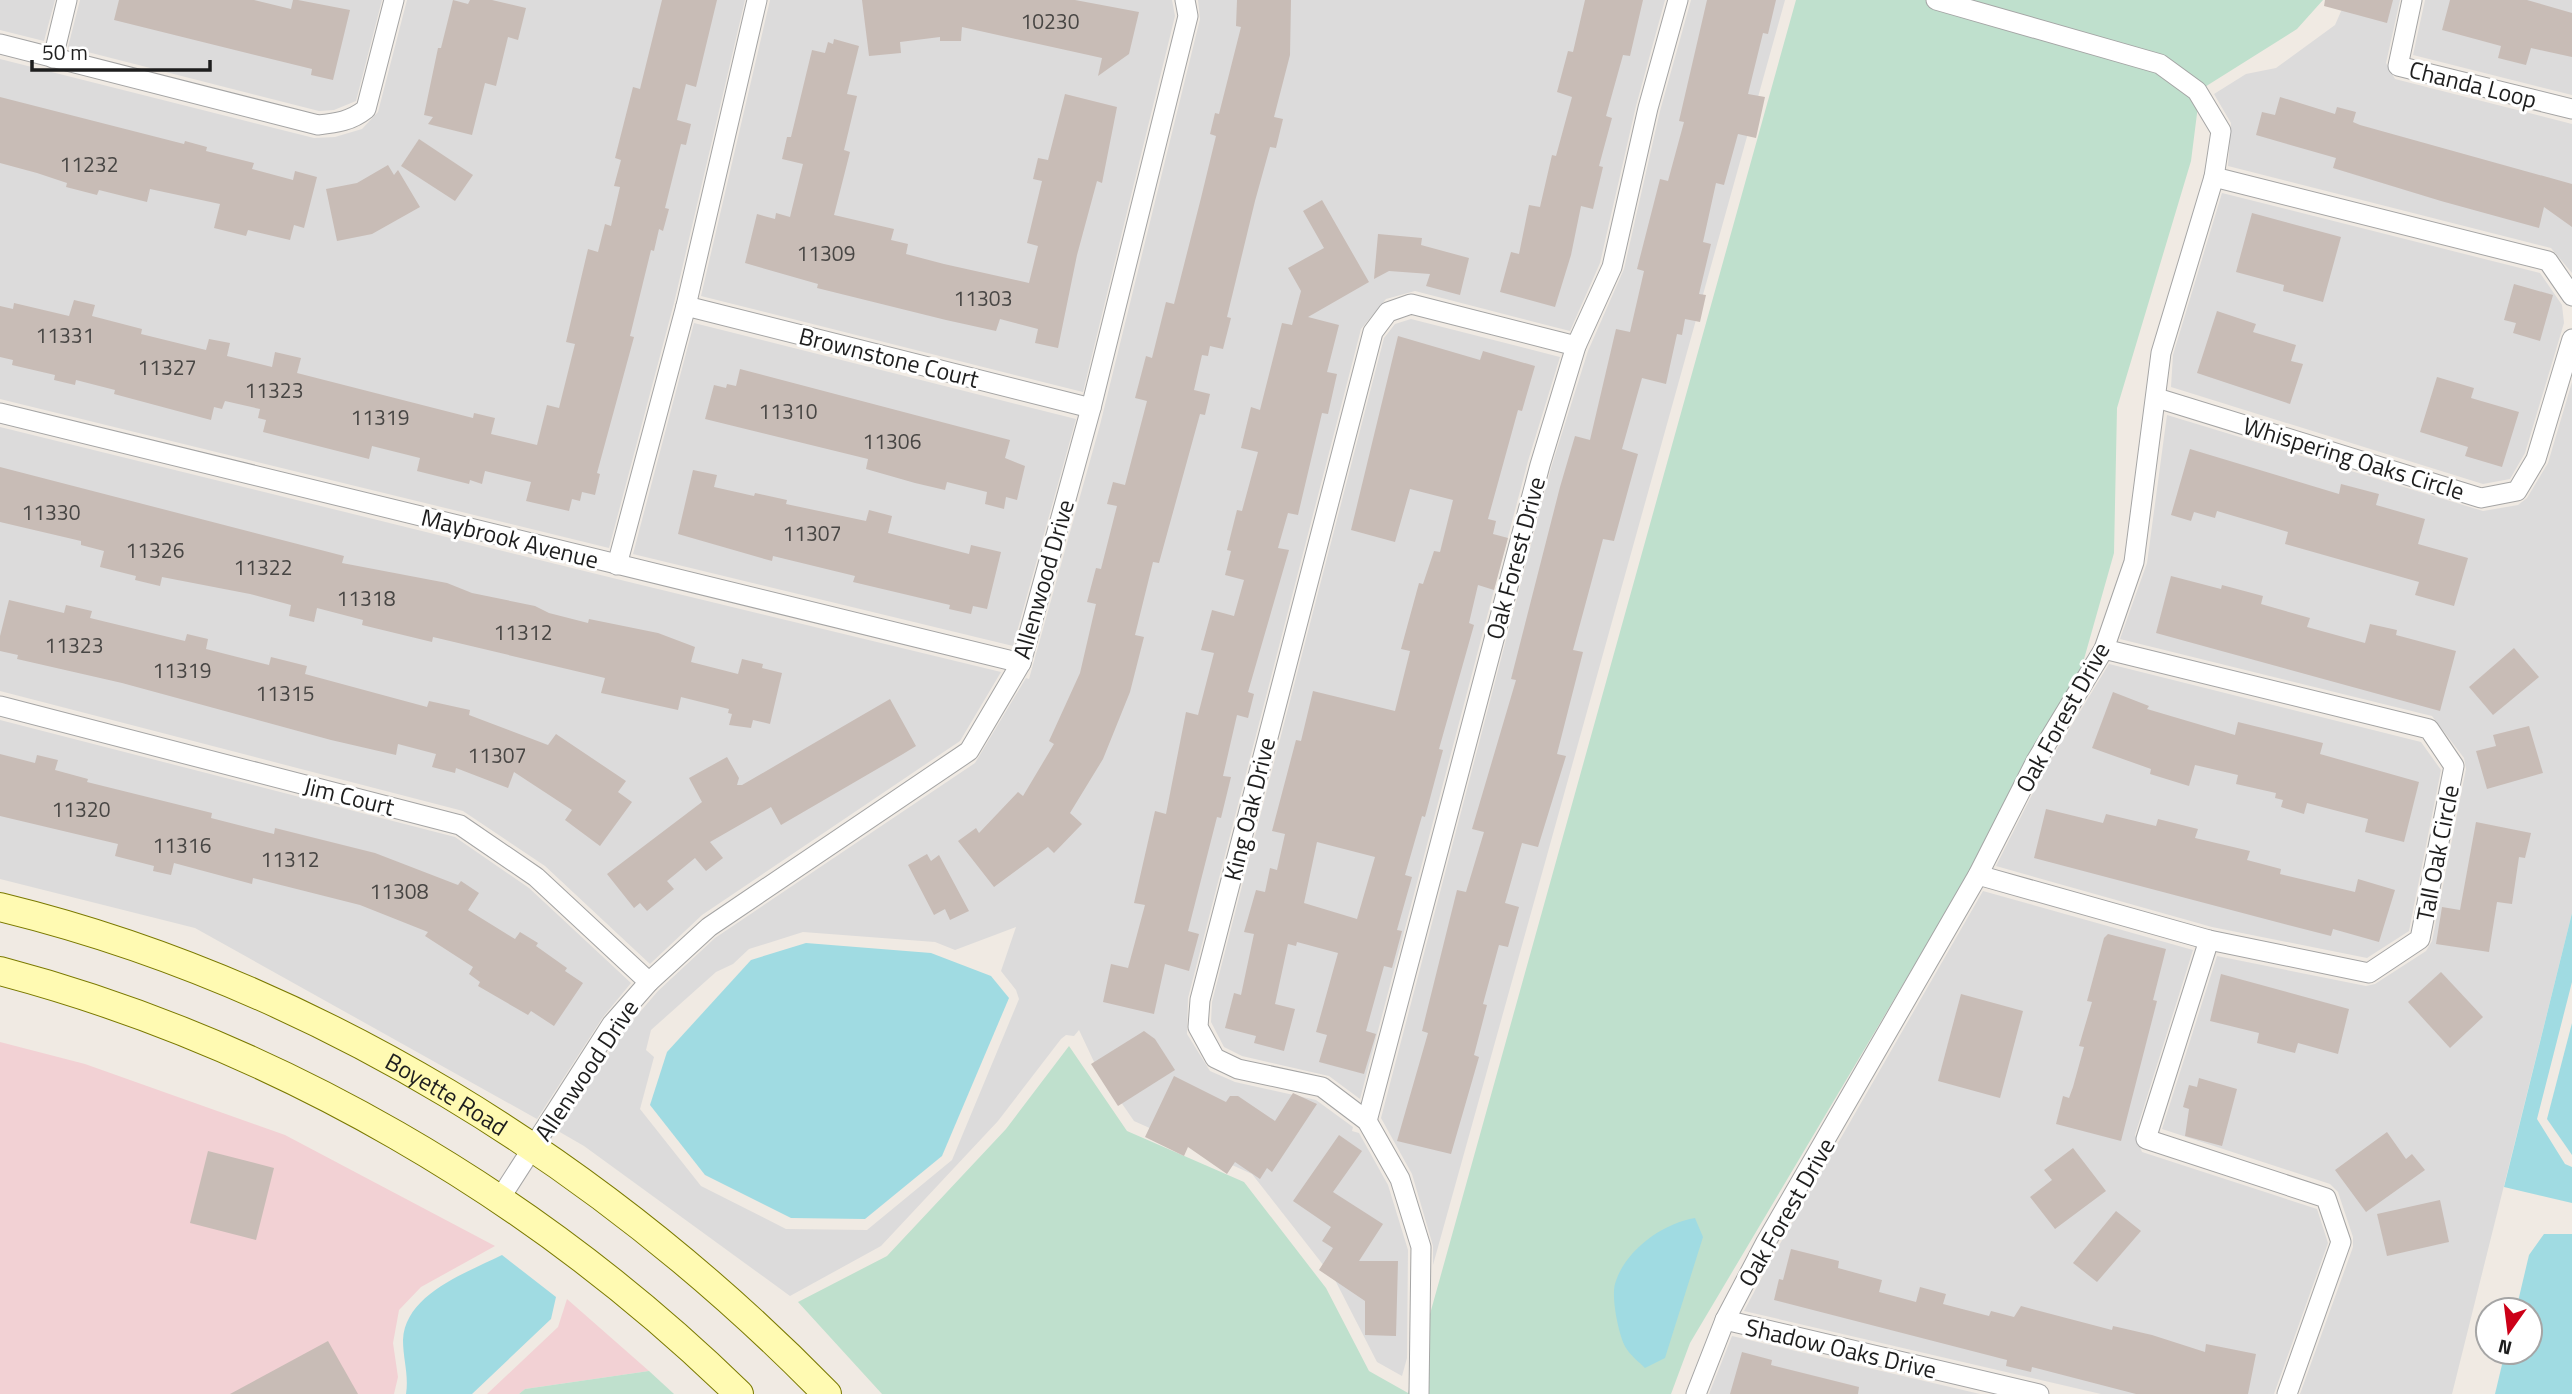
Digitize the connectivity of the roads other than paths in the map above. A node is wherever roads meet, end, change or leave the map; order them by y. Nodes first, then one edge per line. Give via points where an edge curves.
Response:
1 (67, 0) edge
2 (394, 0) edge
3 (757, 0) edge
4 (1185, 0) edge
5 (1678, 0) edge
6 (1936, 0) edge
7 (2412, 0) edge
8 (0, 44) edge
9 (53, 58) junction
10 (2572, 109) edge
11 (2214, 177) junction
12 (2572, 296) edge
13 (686, 306) junction
14 (2572, 340) edge
15 (1576, 346) junction
16 (2157, 398) junction
17 (1091, 408) junction
18 (0, 413) edge
19 (617, 565) junction
20 (2104, 649) junction
21 (1021, 663) junction
22 (0, 706) edge
23 (1978, 875) junction
24 (0, 907) edge
25 (2209, 940) junction
26 (0, 971) edge
27 (649, 982) junction
28 (1367, 1121) junction
29 (534, 1147) junction
30 (499, 1200) junction
31 (1725, 1320) junction
32 (739, 1394) edge
33 (827, 1394) edge
34 (1419, 1394) edge
35 (1696, 1394) edge
36 (2039, 1394) edge
37 (2287, 1394) edge

1 - 9 street
2 - 9 street via 366,109 335,124 318,125
3 - 13 street
4 - 17 street, Allenwood Drive via 1188,16
5 - 15 street, Oak Forest Drive via 1612,267
6 - 11 street, Oak Forest Drive via 2160,64 2197,91 2221,131
7 - 10 street, Chanda Loop via 2398,66
8 - 9 street
11 - 12 street via 2548,261
11 - 16 street, Oak Forest Drive via 2161,353
13 - 17 street, Brownstone Court
13 - 19 street
14 - 16 street, Whispering Oaks Circle via 2536,459 2516,491 2481,498
15 - 28 street, Oak Forest Drive via 1539,465
15 - 28 street, King Oak Drive via 1411,304 1388,312 1373,332 1200,1000 1198,1027 1215,1058 1238,1069 1322,1087
16 - 20 street, Oak Forest Drive via 2134,562
17 - 21 street, Allenwood Drive
18 - 19 street, Maybrook Avenue
19 - 21 street, Maybrook Avenue
20 - 23 street, Oak Forest Drive via 2036,761
20 - 25 street, Tall Oak Circle via 2429,729 2454,766 2420,939 2369,973
21 - 27 street, Allenwood Drive via 969,751 709,927
22 - 27 street, Jim Court via 460,825 536,877
23 - 25 street, Tall Oak Circle
23 - 31 street, Oak Forest Drive
24 - 29 main road, Boyette Road via 182,963 270,1000 432,1084
25 - 37 street via 2147,1139 2326,1198 2341,1242
26 - 30 main road via 165,1024 253,1063 386,1130
27 - 29 street, Allenwood Drive via 612,1024
28 - 34 street, King Oak Drive via 1400,1179 1421,1247
29 - 30 street, Allenwood Drive
29 - 33 main road, Boyette Road via 670,1250 766,1333
30 - 32 main road via 596,1268
31 - 35 street, Oak Forest Drive
31 - 36 street, Shadow Oaks Drive

